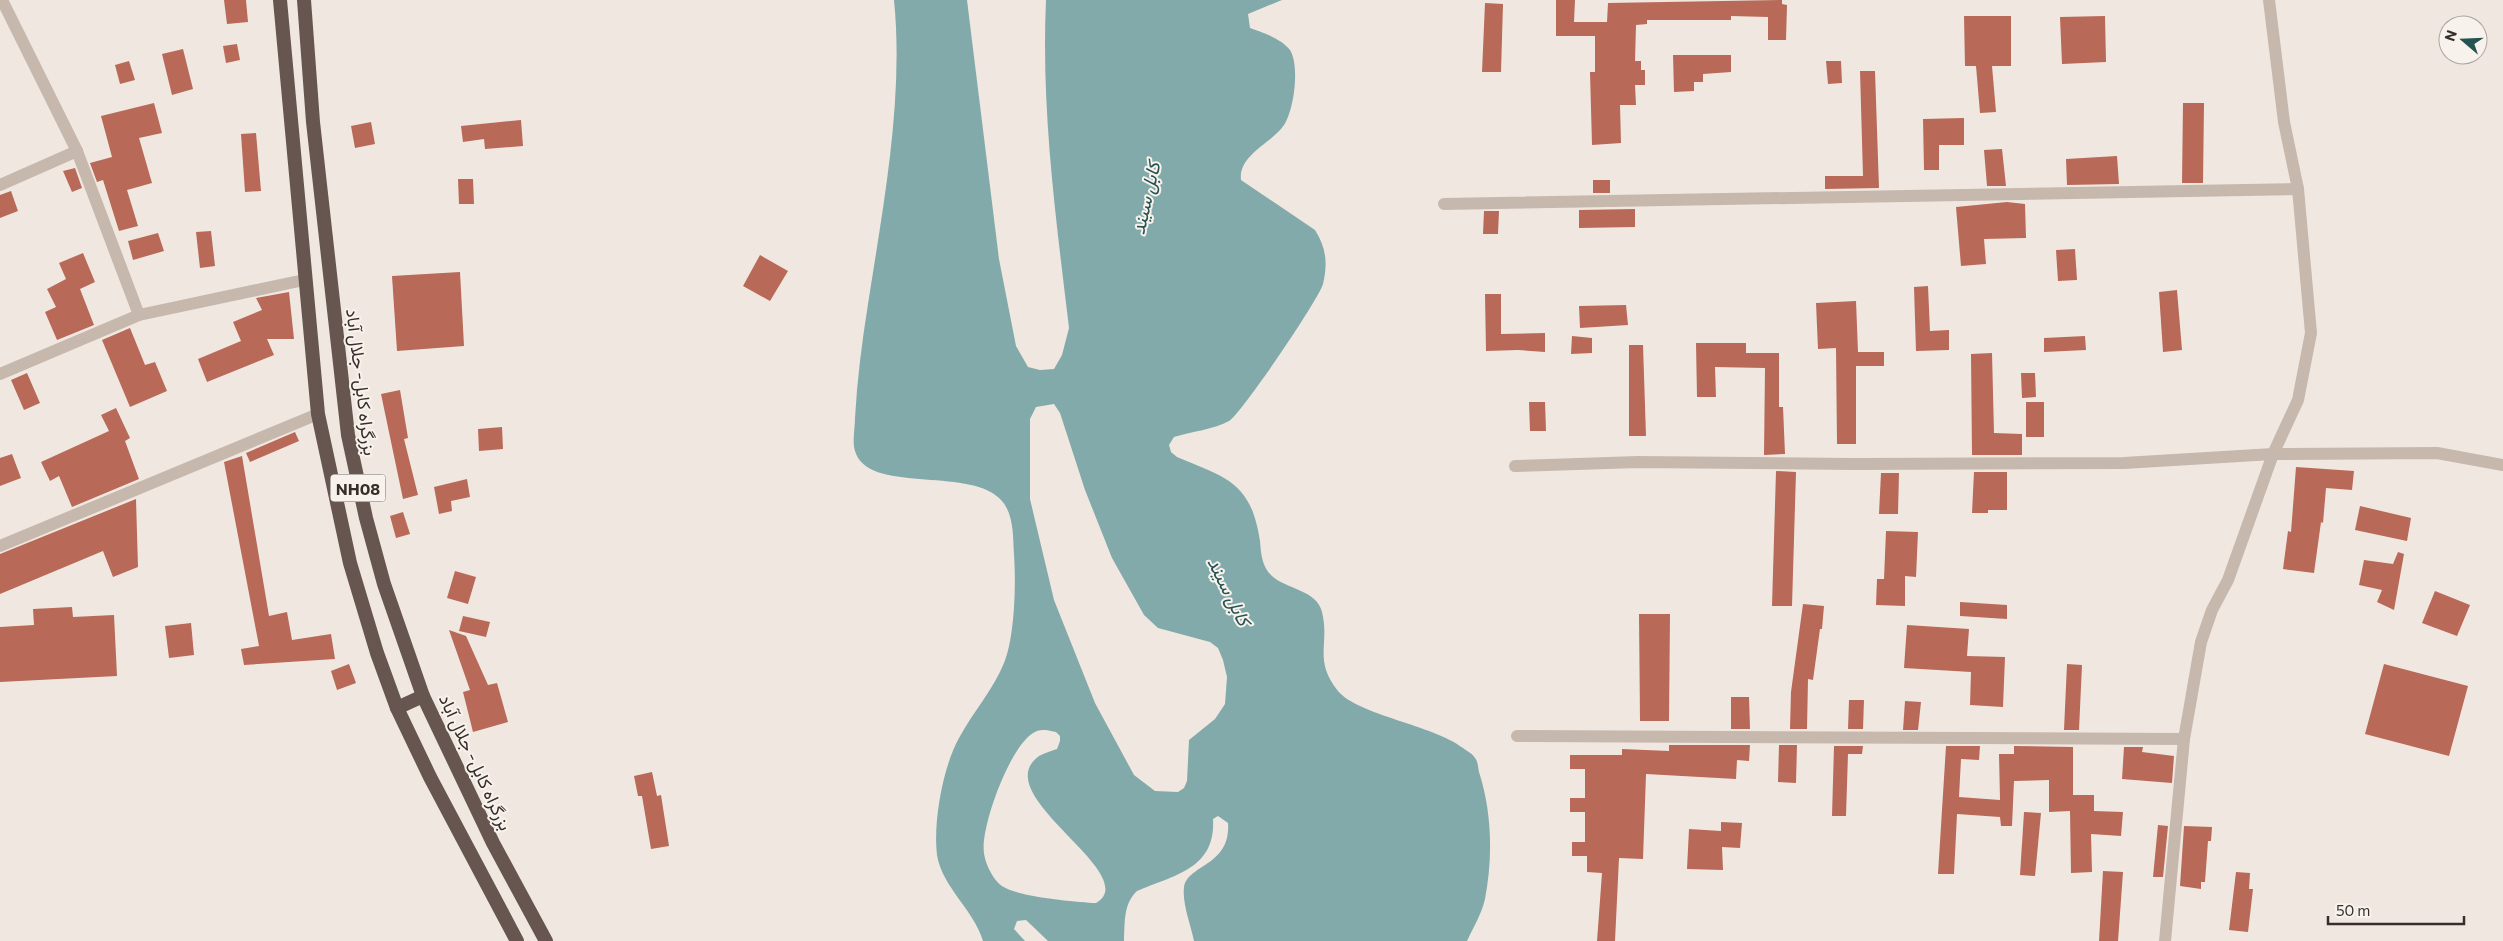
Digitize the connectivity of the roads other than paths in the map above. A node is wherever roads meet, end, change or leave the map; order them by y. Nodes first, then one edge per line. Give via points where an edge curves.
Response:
1 (2, 0) edge
2 (280, 0) edge
3 (304, 0) edge
4 (2269, 0) edge
5 (76, 151) junction
6 (0, 185) edge
7 (2298, 188) junction
8 (1444, 204) dead end
9 (304, 280) junction
10 (139, 315) junction
11 (0, 374) edge
12 (318, 414) junction
13 (2273, 454) junction
14 (2503, 465) edge
15 (1515, 466) dead end
16 (0, 546) edge
17 (423, 696) junction
18 (397, 708) junction
19 (1517, 736) dead end
20 (2184, 739) junction
21 (517, 941) edge
22 (546, 941) edge
23 (2165, 941) edge

1 - 5 street
2 - 9 highway, NH08
3 - 17 highway, بزرگراه کابل- جلال آباد / NH08 via 313,122 348,434 356,479 382,574
4 - 7 street via 2284,122
5 - 6 street
5 - 10 street
7 - 8 street
7 - 13 street via 2311,333 2298,400
9 - 10 street
9 - 12 highway, NH08
10 - 11 street
12 - 16 street
12 - 18 highway, NH08 via 350,563
13 - 14 street via 2437,453
13 - 15 street via 2124,463 1638,462
13 - 20 street via 2228,580 2209,618
17 - 18 highway
17 - 22 highway, بزرگراه کابل- جلال آباد / NH08 via 493,843
18 - 21 highway, NH08
19 - 20 street
20 - 23 street

